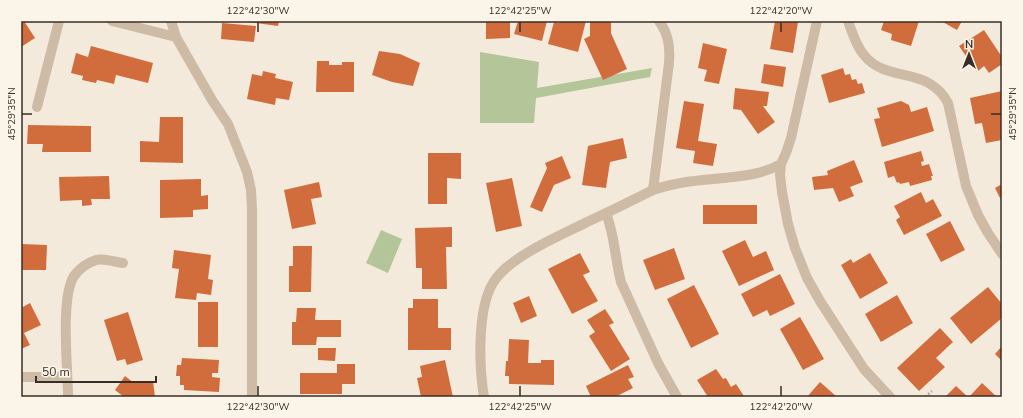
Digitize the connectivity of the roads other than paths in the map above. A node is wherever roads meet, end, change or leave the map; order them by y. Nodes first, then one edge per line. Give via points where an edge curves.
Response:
1 (59, 21) edge
2 (112, 21) edge
3 (171, 21) edge
4 (659, 21) edge
5 (817, 21) edge
6 (848, 21) edge
7 (176, 37) junction
8 (37, 107) dead end
9 (781, 164) junction
10 (653, 190) junction
11 (606, 213) junction
12 (1002, 254) edge
13 (123, 263) dead end
14 (67, 376) junction
15 (21, 377) edge
16 (68, 397) edge
17 (252, 397) edge
18 (484, 397) edge
19 (677, 397) edge
20 (890, 397) edge

1 - 8 street
2 - 7 street
3 - 7 street
4 - 10 street via 670,44
5 - 9 street via 791,138
6 - 12 street via 864,55 876,65 892,73 922,78 944,95 948,103 966,186 982,221
7 - 17 street via 228,124 247,172 251,190
9 - 10 street via 756,174 684,182
9 - 20 street via 782,192 788,224 807,278 864,368
10 - 11 street
11 - 18 street via 538,246 505,268 493,283 482,316
11 - 19 street via 612,230 621,282 658,363
13 - 14 street via 97,260 82,267 69,287 66,306
14 - 15 street
14 - 16 street

